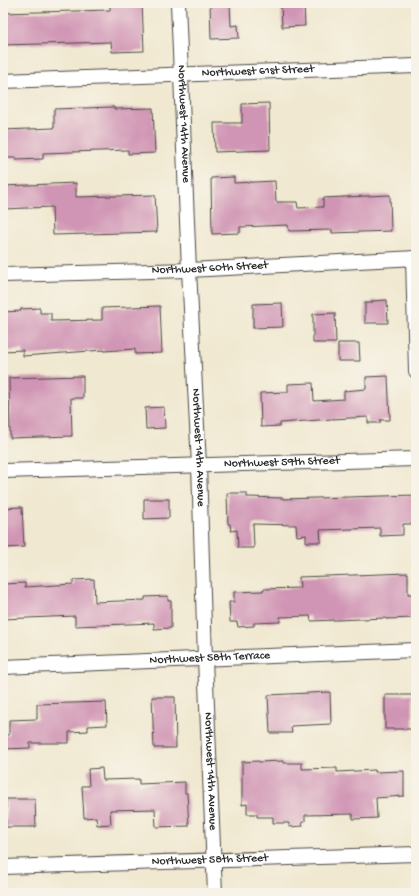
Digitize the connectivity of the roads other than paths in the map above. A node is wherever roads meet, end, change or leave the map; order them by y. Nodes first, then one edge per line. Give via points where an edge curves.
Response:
1 (178, 3) edge
2 (416, 66) edge
3 (180, 74) junction
4 (3, 82) edge
5 (414, 258) edge
6 (189, 270) junction
7 (3, 275) edge
8 (416, 371) edge
9 (416, 459) edge
10 (199, 466) junction
11 (3, 471) edge
12 (416, 650) edge
13 (205, 659) junction
14 (3, 667) edge
15 (416, 854) edge
16 (214, 860) junction
17 (3, 867) edge
18 (216, 893) edge

1 - 3 street, Northwest 14th Avenue
2 - 3 street, Northwest 61st Street
3 - 4 street, Northwest 61st Street
3 - 6 street, Northwest 14th Avenue
5 - 6 street, Northwest 60th Street
5 - 8 street
6 - 7 street, Northwest 60th Street
6 - 10 street, Northwest 14th Avenue
9 - 10 street, Northwest 59th Street
10 - 11 street, Northwest 59th Street
10 - 13 street, Northwest 14th Avenue
12 - 13 street, Northwest 58th Terrace
13 - 14 street, Northwest 58th Terrace
13 - 16 street, Northwest 14th Avenue
15 - 16 street, Northwest 58th Street
16 - 17 street, Northwest 58th Street
16 - 18 street, Northwest 14th Avenue

